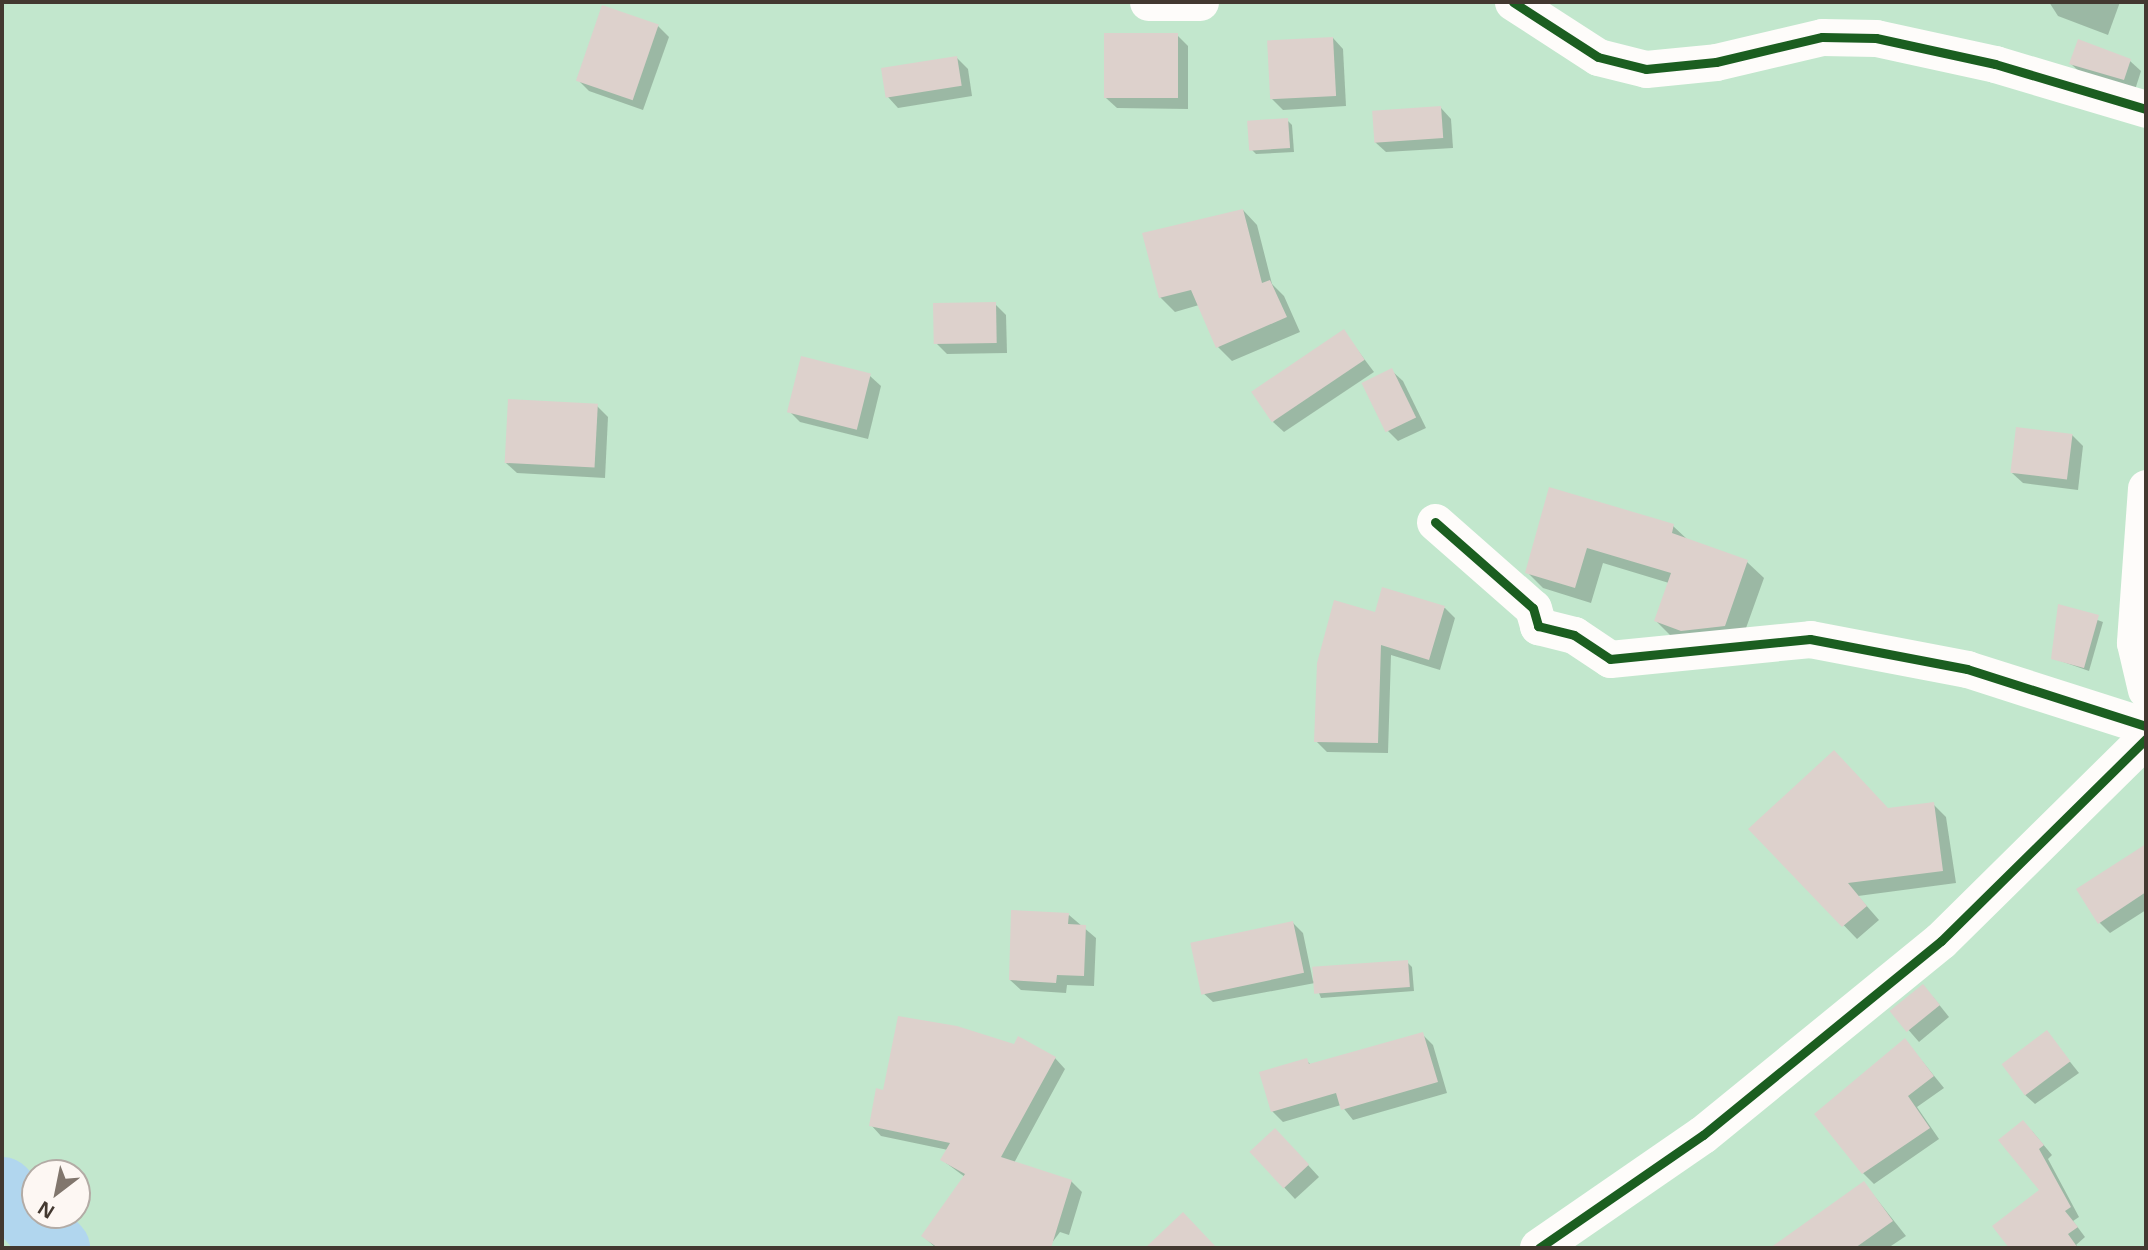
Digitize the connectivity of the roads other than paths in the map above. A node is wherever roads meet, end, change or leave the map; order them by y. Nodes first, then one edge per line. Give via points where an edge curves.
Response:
1 (1149, 2) edge
2 (1200, 2) edge
3 (1513, 2) edge
4 (2146, 109) edge
5 (2146, 488) edge
6 (1436, 522) dead end
7 (2146, 690) edge
8 (2146, 726) edge
9 (2146, 739) edge
10 (1539, 1248) edge

1 - 2 street
3 - 4 street via 1598,57 1646,69 1716,62 1822,37 1876,38 1995,64
5 - 7 street via 2135,643
6 - 8 street via 1533,608 1538,625 1573,635 1610,659 1810,639 1967,669
9 - 10 street via 1941,941 1703,1135

